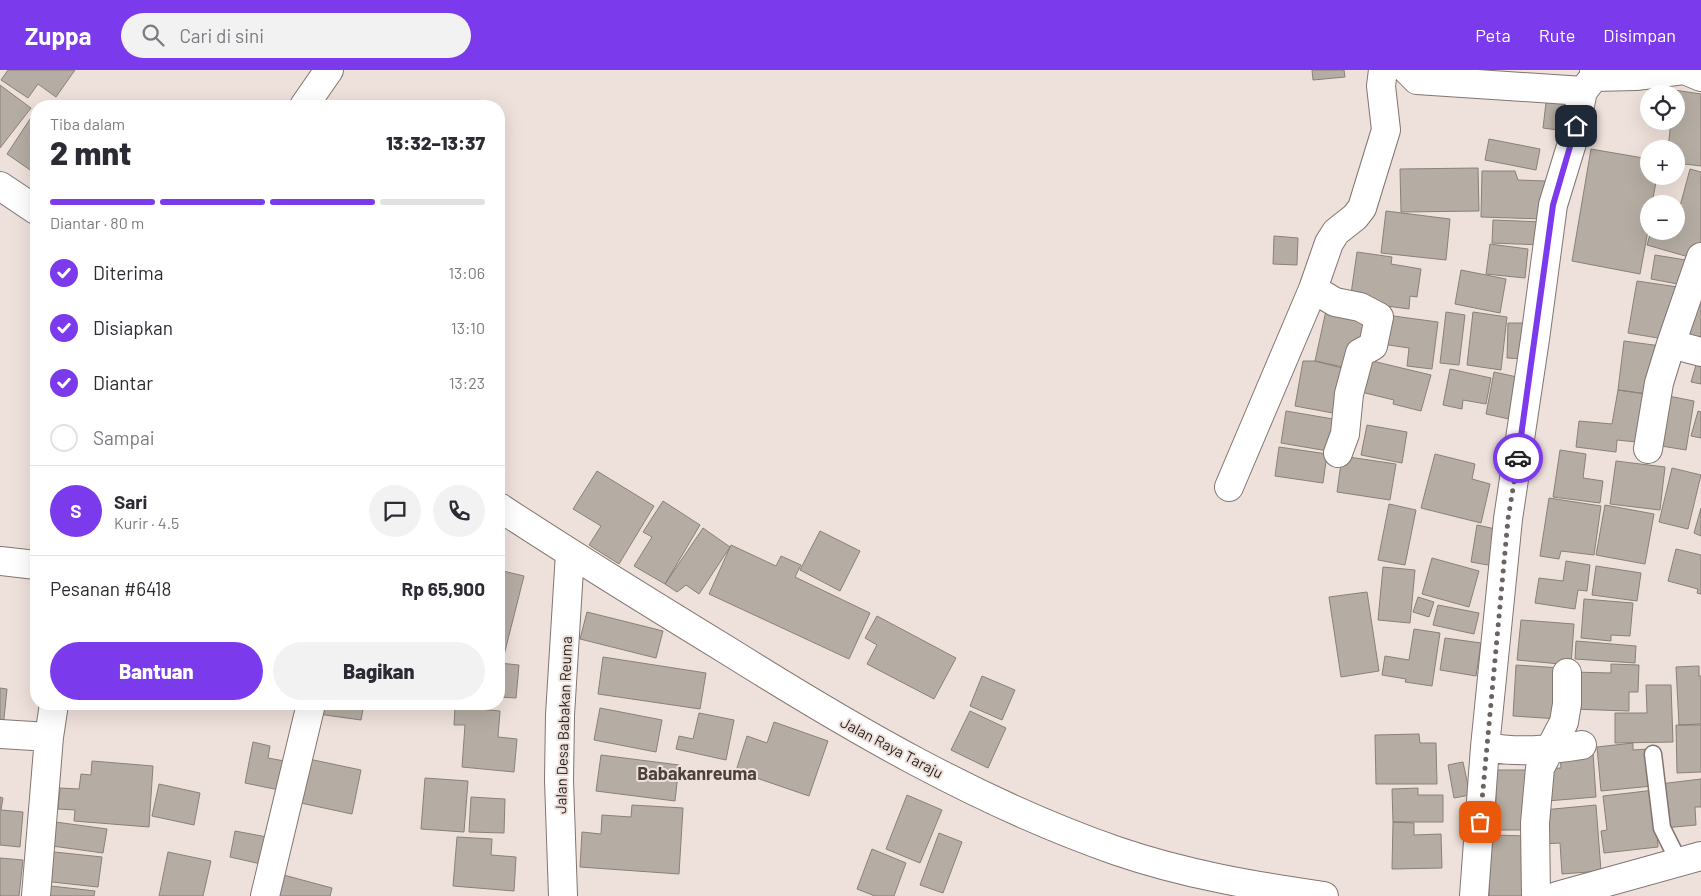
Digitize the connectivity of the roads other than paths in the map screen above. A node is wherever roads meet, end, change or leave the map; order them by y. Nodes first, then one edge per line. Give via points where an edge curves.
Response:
1 (329, 70) edge
2 (1383, 70) edge
3 (1407, 70) edge
4 (1701, 77) edge
5 (1590, 79) edge
6 (308, 100) edge
7 (0, 186) edge
8 (30, 206) edge
9 (1701, 257) edge
10 (1313, 289) junction
11 (1671, 344) junction
12 (1701, 352) edge
13 (1648, 449) dead end
14 (1338, 453) dead end
15 (1229, 486) dead end
16 (505, 511) edge
17 (570, 553) junction
18 (0, 561) edge
19 (30, 564) edge
20 (1567, 673) dead end
21 (53, 710) edge
22 (310, 710) edge
23 (0, 734) edge
24 (49, 737) junction
25 (1582, 745) dead end
26 (1485, 747) junction
27 (1548, 751) junction
28 (1653, 754) dead end
29 (1690, 859) edge
30 (36, 896) edge
31 (265, 896) edge
32 (563, 896) edge
33 (1324, 896) edge
34 (1474, 896) edge
35 (1536, 896) edge
36 (1557, 896) edge

1 - 6 street
2 - 10 street via 1381,86 1386,130 1362,208 1329,243
3 - 5 street via 1417,80
4 - 5 street via 1684,70
5 - 26 street via 1553,205 1508,519
7 - 8 street
9 - 11 street
10 - 14 street via 1336,302 1360,307 1379,317 1373,346 1360,353
10 - 15 street
11 - 12 street
11 - 13 street via 1659,384
16 - 17 street, Jalan Raya Taraju
17 - 32 street, Jalan Desa Babakan Reuma via 560,724
17 - 33 street, Jalan Raya Taraju via 825,711 911,759 1032,818 1118,851 1174,868
18 - 19 street
20 - 27 street via 1564,722
21 - 24 street
22 - 31 street
23 - 24 street
24 - 30 street
25 - 27 street
26 - 27 street
26 - 34 street
27 - 35 street via 1540,768 1535,823
28 - 29 lane via 1662,828
29 - 36 street

